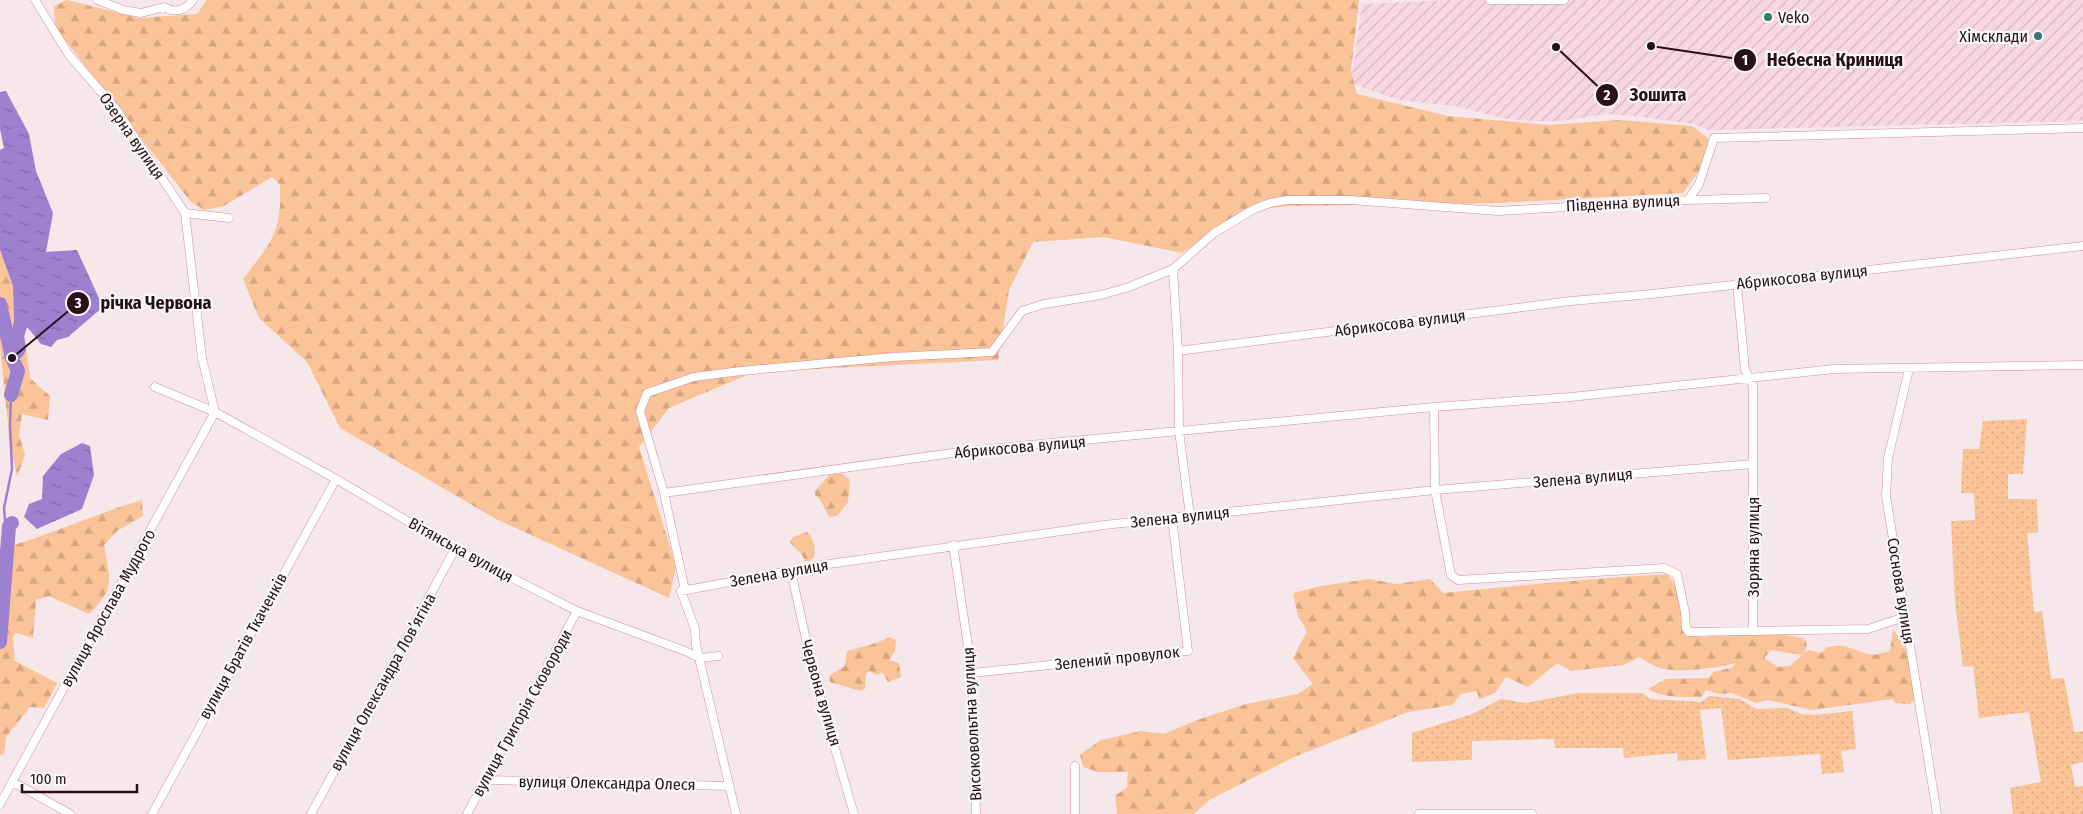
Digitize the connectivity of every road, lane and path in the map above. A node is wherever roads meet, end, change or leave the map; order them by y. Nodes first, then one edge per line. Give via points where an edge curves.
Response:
1 (35, 0) edge
2 (47, 0) edge
3 (98, 0) edge
4 (159, 0) edge
5 (193, 0) edge
6 (1490, 0) edge
7 (1564, 0) edge
8 (1507, 1) edge
9 (164, 7) junction
10 (42, 8) junction
11 (2083, 128) edge
12 (1766, 198) dead end
13 (1688, 200) junction
14 (185, 213) junction
15 (229, 218) dead end
16 (2083, 246) edge
17 (1173, 269) junction
18 (1737, 284) junction
19 (1178, 351) junction
20 (2083, 365) edge
21 (1910, 369) junction
22 (1750, 378) junction
23 (155, 387) dead end
24 (1434, 407) junction
25 (215, 412) junction
26 (1179, 432) junction
27 (1753, 464) junction
28 (336, 479) junction
29 (1435, 490) junction
30 (664, 493) junction
31 (1190, 516) junction
32 (1172, 518) junction
33 (953, 545) junction
34 (456, 549) junction
35 (791, 571) junction
36 (685, 590) junction
37 (577, 612) junction
38 (1906, 617) junction
39 (1753, 629) junction
40 (696, 645) junction
41 (685, 651) junction
42 (718, 656) dead end
43 (700, 658) junction
44 (972, 673) junction
45 (1075, 766) dead end
46 (485, 780) junction
47 (13, 782) junction
48 (729, 786) junction
49 (0, 804) edge
50 (70, 814) edge
51 (152, 814) edge
52 (311, 814) edge
53 (467, 814) edge
54 (736, 814) edge
55 (854, 814) edge
56 (976, 814) edge
57 (1076, 814) edge
58 (1419, 814) edge
59 (1532, 814) edge
60 (1937, 814) edge

1 - 10 street, Озерна вулиця
2 - 10 street
3 - 9 street via 140,13
4 - 9 street
5 - 9 street via 180,11
6 - 8 street
7 - 8 street
10 - 14 street, Озерна вулиця via 69,55 116,109
11 - 13 street, Південна вулиця via 1714,138 1699,184
12 - 13 street
13 - 17 street, Південна вулиця via 1498,211 1350,200 1287,200 1254,209 1214,233
14 - 15 street
14 - 25 street via 202,358
16 - 18 street, Абрикосова вулиця
17 - 19 street
17 - 30 street via 1101,294 1022,311 992,352 893,357 694,377 647,393 640,411
18 - 19 street, Абрикосова вулиця via 1571,301
18 - 22 street, Зоряна вулиця via 1745,370
19 - 26 street
20 - 21 street
21 - 22 street via 1834,369
21 - 38 street, Соснова вулиця via 1888,458 1886,496
22 - 24 street, Абрикосова вулиця via 1571,397
22 - 27 street, Зоряна вулиця via 1753,386
23 - 25 street, Вітянська вулиця
24 - 26 street, Абрикосова вулиця
24 - 29 street
25 - 28 street, Вітянська вулиця
25 - 47 street, вулиця Ярослава Мудрого
26 - 30 street, Абрикосова вулиця via 967,451
26 - 31 street
27 - 29 street, Зелена вулиця
27 - 39 street, Зоряна вулиця
28 - 34 street, Вітянська вулиця
28 - 51 street, вулиця Братів Ткаченків
29 - 31 street, Зелена вулиця
29 - 39 street via 1452,575 1458,580 1664,568 1677,574 1689,632
30 - 36 street
31 - 32 street, Зелена вулиця
32 - 33 street, Зелена вулиця
32 - 44 street, Зелений провулок via 1188,651
33 - 35 street, Зелена вулиця
33 - 44 street, Високовольтна вулиця
34 - 37 street, Вітянська вулиця
34 - 52 street, вулиця Олександра Ловʼягіна
35 - 36 street, Зелена вулиця
35 - 55 street, Червона вулиця via 814,676
36 - 40 street via 681,591 682,597 694,629
37 - 41 street, Вітянська вулиця
37 - 46 street, вулиця Григорія Сковороди
38 - 39 street via 1868,629
38 - 60 street, Соснова вулиця
40 - 41 street via 693,650
40 - 43 street
41 - 43 street, Вітянська вулиця
42 - 43 street
43 - 48 street
44 - 56 street, Високовольтна вулиця
45 - 57 street
46 - 48 street, вулиця Олександра Олеся
46 - 53 street, вулиця Григорія Сковороди
47 - 49 street, вулиця Ярослава Мудрого
47 - 50 street
48 - 54 street
58 - 59 street

